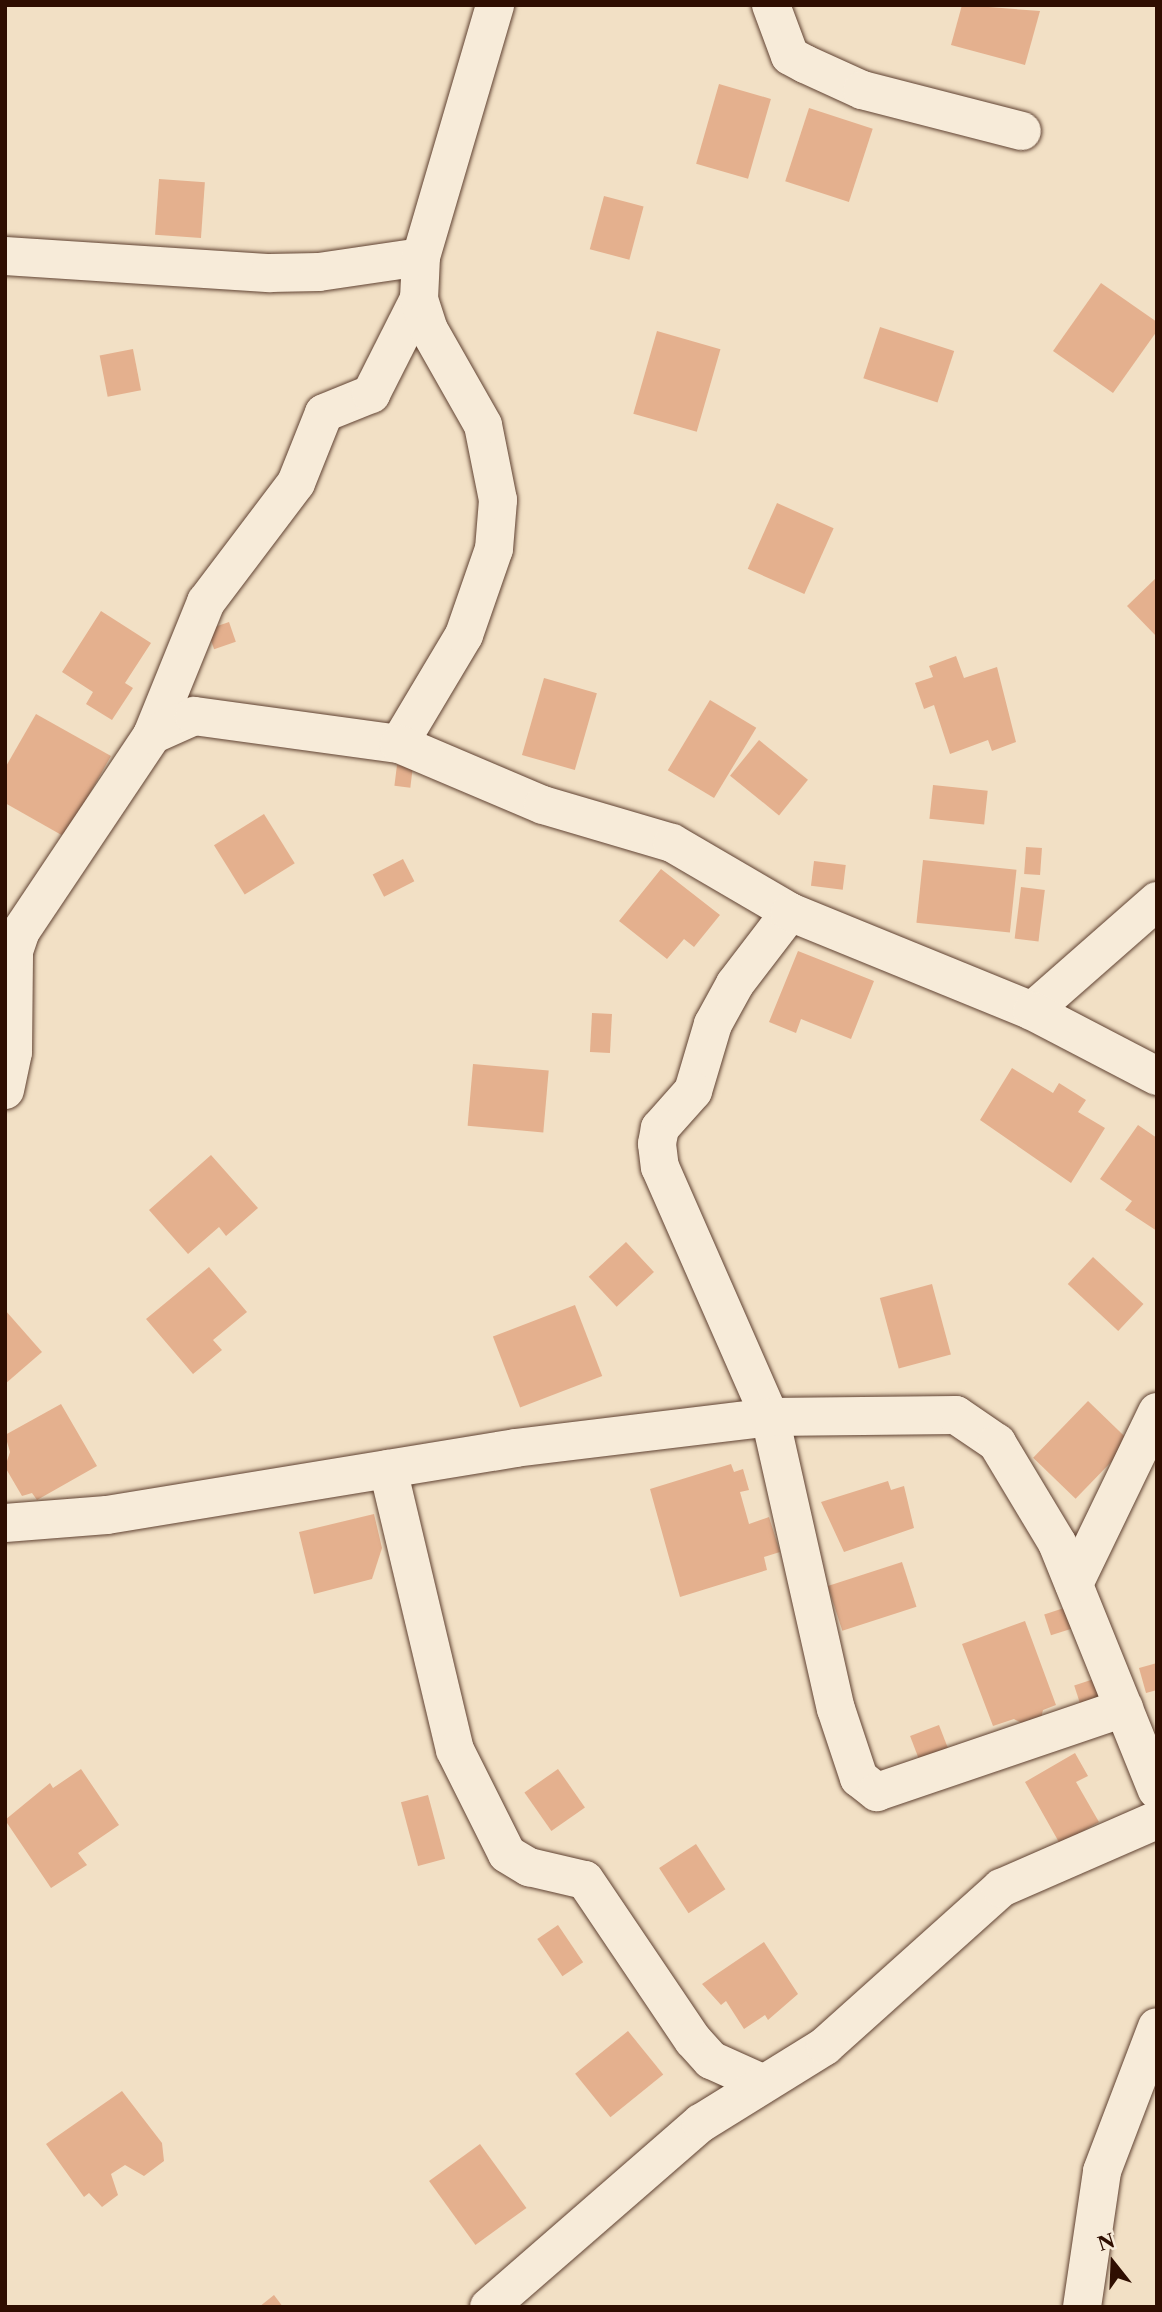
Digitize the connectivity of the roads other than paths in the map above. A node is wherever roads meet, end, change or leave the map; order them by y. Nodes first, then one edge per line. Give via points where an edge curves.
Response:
1 (495, 5) edge
2 (771, 5) edge
3 (1022, 131) dead end
4 (5, 256) edge
5 (421, 257) junction
6 (419, 299) junction
7 (152, 735) junction
8 (399, 744) junction
9 (1157, 901) edge
10 (790, 912) junction
11 (1032, 1011) junction
12 (1157, 1076) edge
13 (5, 1090) edge
14 (1157, 1412) edge
15 (770, 1417) junction
16 (388, 1469) junction
17 (5, 1523) edge
18 (1074, 1584) junction
19 (1124, 1708) junction
20 (1157, 1790) edge
21 (1157, 1820) edge
22 (1157, 2027) edge
23 (762, 2083) junction
24 (489, 2307) edge
25 (1082, 2307) edge

1 - 5 street
2 - 3 street via 790,56 805,64 862,90
4 - 5 street via 270,273 319,272
5 - 6 street
6 - 7 street via 371,394 324,413 296,483 206,602
6 - 8 street via 429,330 483,425 498,500 484,587 440,680
7 - 8 street via 194,716
7 - 13 street via 13,951 13,1052
8 - 10 street via 543,805 672,843
9 - 11 street
10 - 11 street
10 - 15 street via 734,984 713,1024 693,1091 660,1128 657,1144 660,1167
11 - 12 street
14 - 18 street
15 - 16 street
15 - 18 street via 956,1415 976,1424 997,1443
15 - 19 street via 836,1709 867,1787 877,1792
16 - 17 street via 107,1515
16 - 23 street via 455,1750 506,1854 529,1867 585,1880 693,2040 711,2060
18 - 19 street
19 - 20 street
21 - 23 street via 1001,1888 825,2046
22 - 25 street via 1102,2171
23 - 24 street via 672,2147

